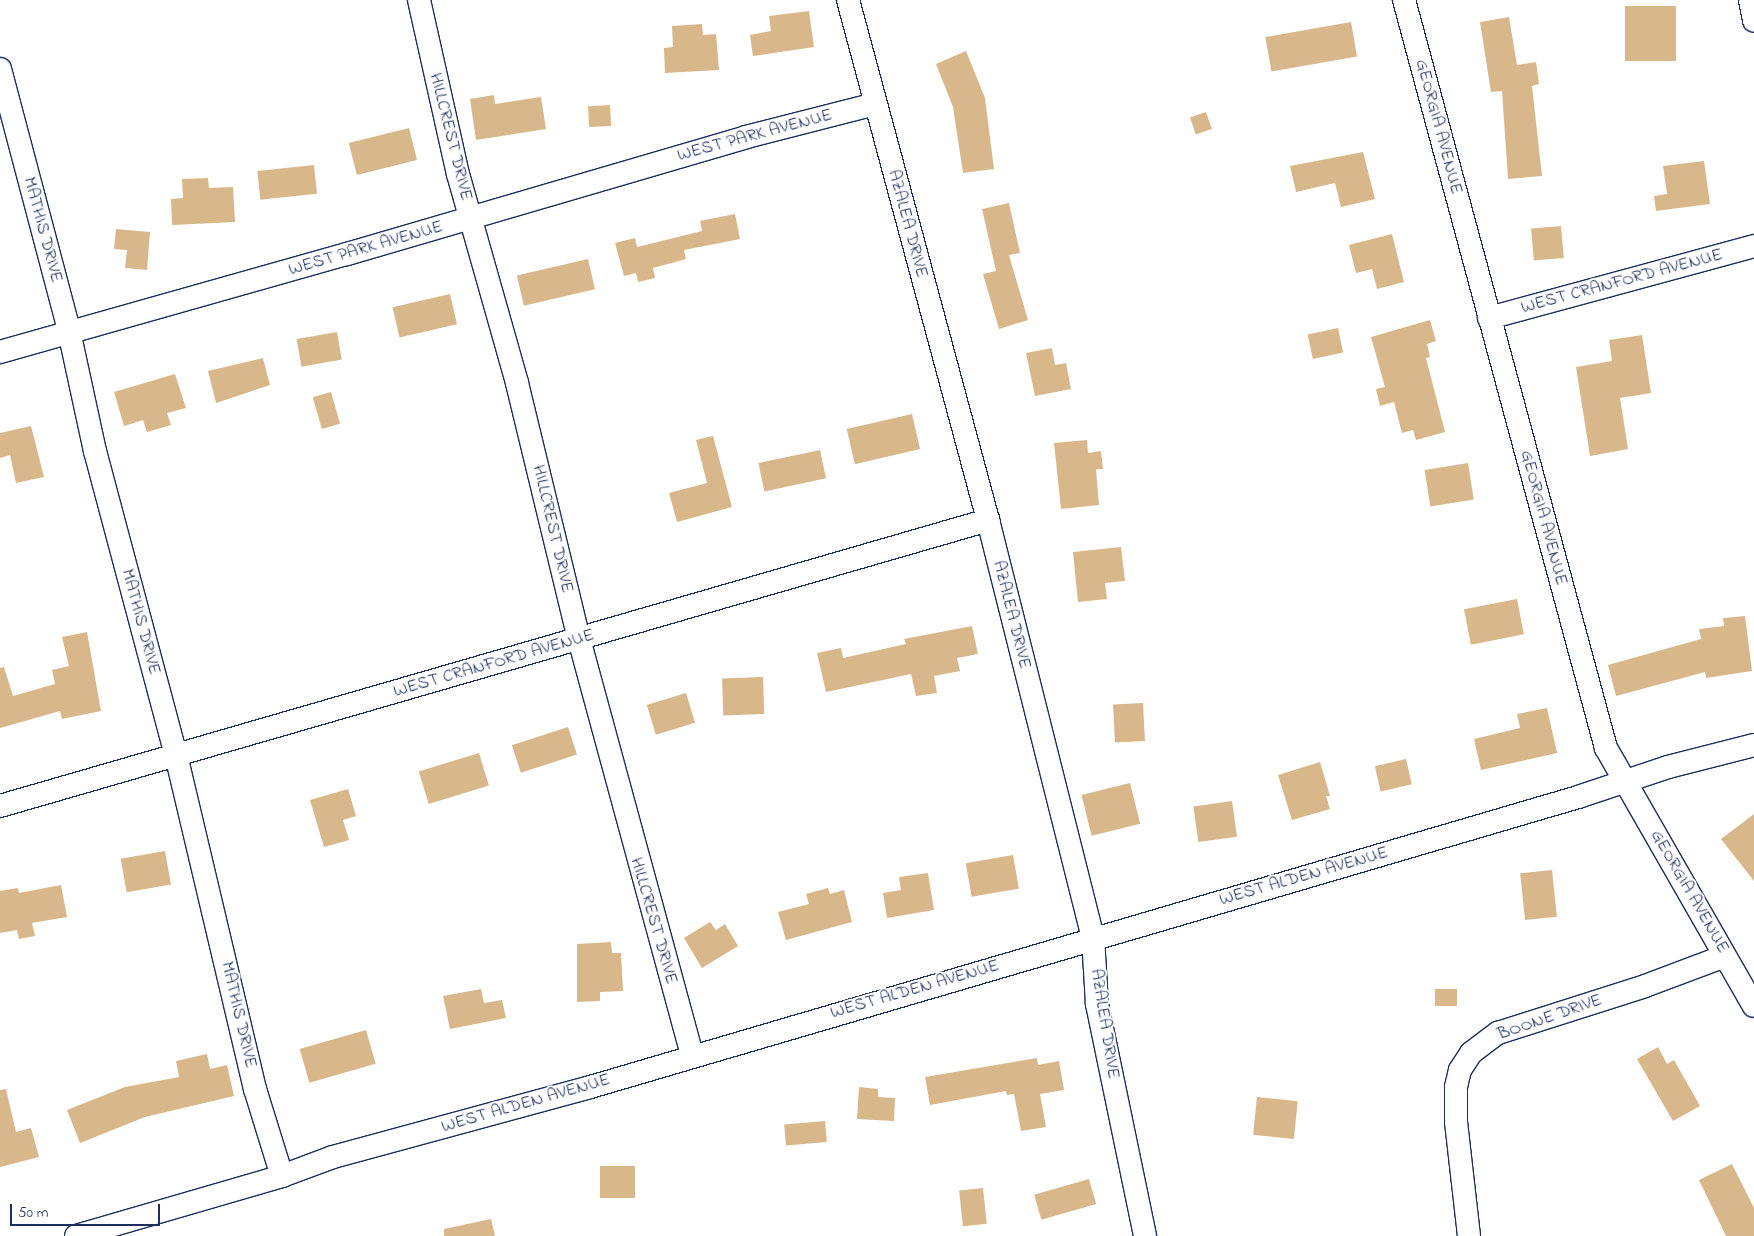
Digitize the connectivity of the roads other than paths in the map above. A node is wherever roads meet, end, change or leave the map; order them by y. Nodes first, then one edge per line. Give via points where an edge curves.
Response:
1 (419, 0) edge
2 (848, 0) edge
3 (1404, 0) edge
4 (1750, 0) edge
5 (1754, 21) edge
6 (0, 69) edge
7 (875, 104) junction
8 (471, 219) junction
9 (1754, 246) edge
10 (1489, 318) junction
11 (69, 331) junction
12 (0, 352) edge
13 (988, 520) junction
14 (579, 639) junction
15 (1754, 745) edge
16 (176, 755) junction
17 (1625, 783) junction
18 (0, 806) edge
19 (1093, 937) junction
20 (1725, 956) junction
21 (1754, 1006) edge
22 (692, 1056) junction
23 (282, 1176) junction
24 (76, 1236) edge
25 (1145, 1236) edge
26 (1469, 1236) edge

1 - 8 street, HILLCREST DRIVE via 432,68
2 - 7 street, AZALEA DRIVE
3 - 10 street, GEORGIA AVENUE
4 - 5 street
6 - 11 street, MATHIS DRIVE
7 - 8 street, WEST PARK AVENUE via 746,137
7 - 13 street, AZALEA DRIVE
8 - 11 street, WEST PARK AVENUE
8 - 14 street, HILLCREST DRIVE via 518,383
9 - 10 street, WEST CRANFORD AVENUE
10 - 17 street, GEORGIA AVENUE via 1606,748
11 - 12 street, WEST PARK AVENUE
11 - 16 street, MATHIS DRIVE via 95,451
13 - 14 street, WEST CRANFORD AVENUE
13 - 19 street, AZALEA DRIVE
14 - 16 street, WEST CRANFORD AVENUE
14 - 22 street, HILLCREST DRIVE
15 - 17 street, WEST ALDEN AVENUE via 1668,767
16 - 18 street, WEST CRANFORD AVENUE
16 - 23 street, MATHIS DRIVE via 255,1089
17 - 19 street, WEST ALDEN AVENUE
17 - 20 street, GEORGIA AVENUE
19 - 22 street, WEST ALDEN AVENUE
19 - 25 street, AZALEA DRIVE via 1097,1004
20 - 21 street, GEORGIA AVENUE
20 - 26 street, BOONE DRIVE via 1645,986 1498,1032 1471,1053 1460,1070 1456,1087 1456,1122
22 - 23 street, WEST ALDEN AVENUE via 333,1157
23 - 24 street, WEST ALDEN AVENUE

